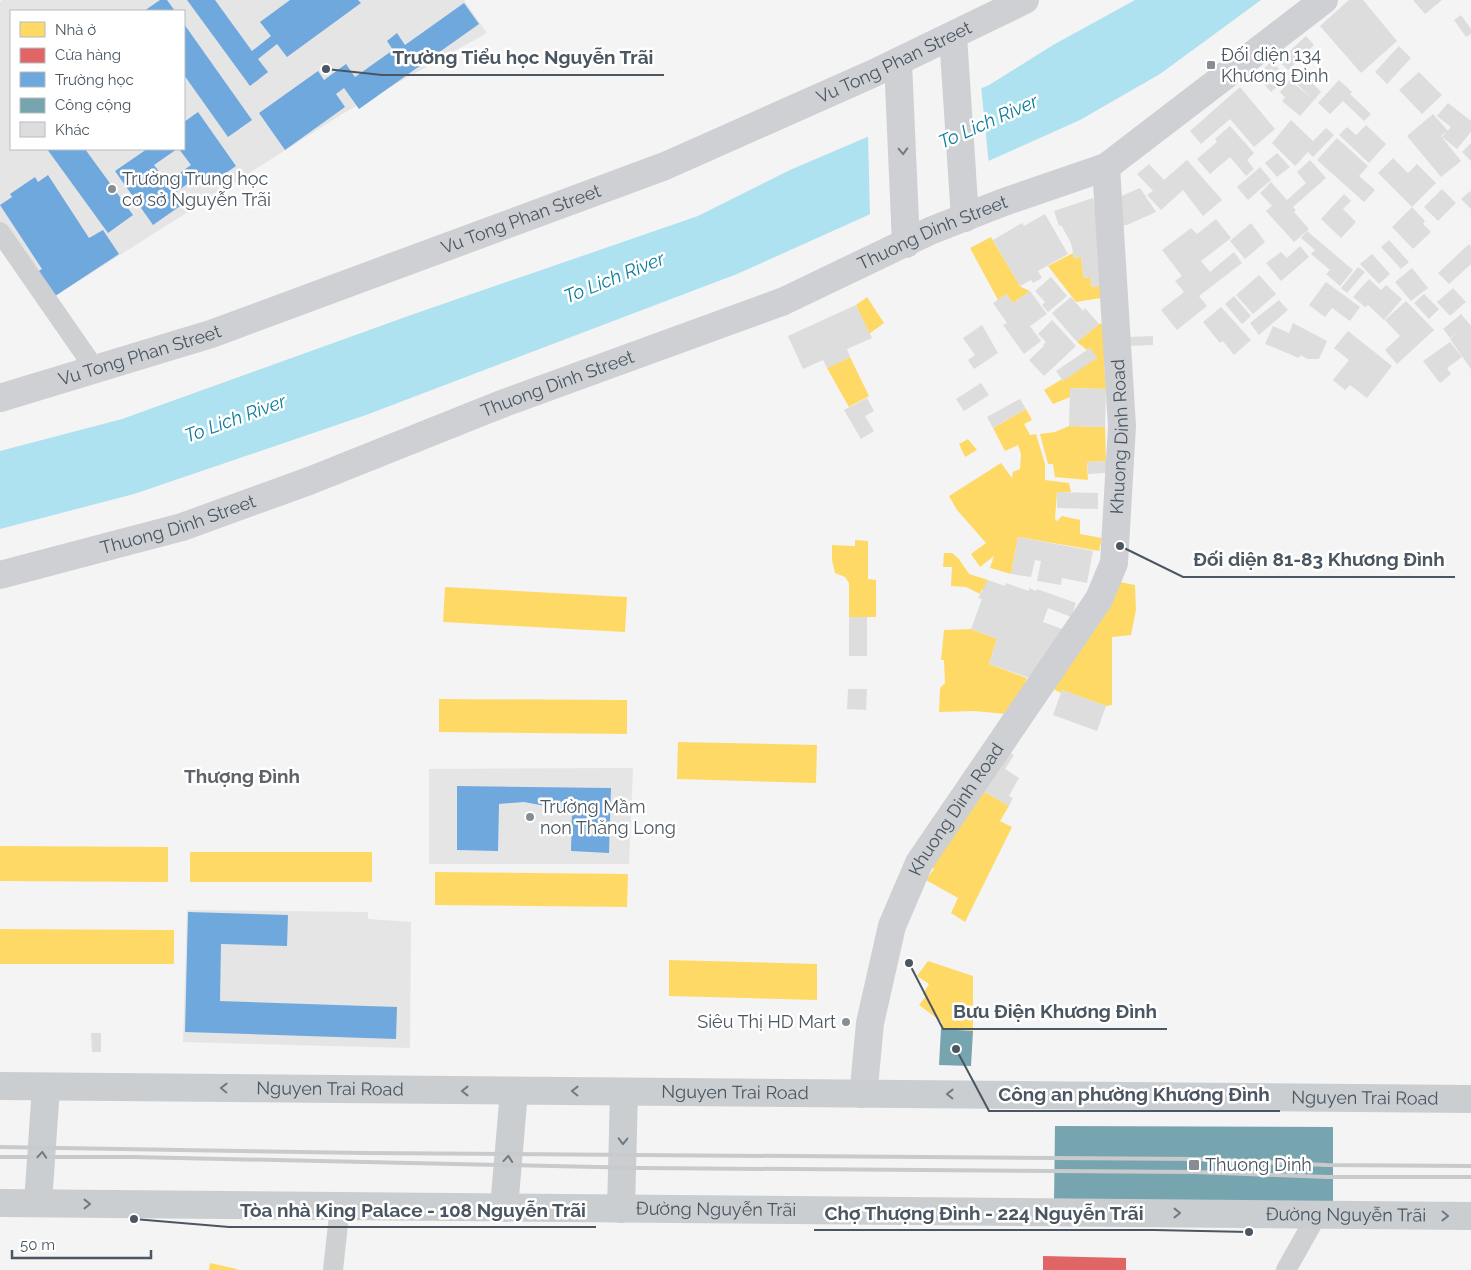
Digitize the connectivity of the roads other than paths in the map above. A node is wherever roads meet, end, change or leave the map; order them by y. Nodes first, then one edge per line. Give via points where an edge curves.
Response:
1 (1025, 0) edge
2 (1324, 0) edge
3 (953, 36) junction
4 (898, 62) junction
5 (1106, 168) junction
6 (965, 206) junction
7 (0, 232) edge
8 (906, 244) junction
9 (95, 369) junction
10 (0, 398) edge
11 (0, 575) edge
12 (0, 1086) edge
13 (46, 1087) junction
14 (514, 1091) junction
15 (624, 1092) junction
16 (861, 1094) junction
17 (1471, 1099) edge
18 (0, 1203) edge
19 (38, 1204) junction
20 (340, 1206) junction
21 (504, 1208) junction
22 (621, 1208) junction
23 (1317, 1214) junction
24 (1471, 1216) edge
25 (333, 1270) edge
26 (1286, 1270) edge

1 - 3 main road, Vu Tong Phan Street
2 - 5 main road
3 - 4 main road, Vu Tong Phan Street
3 - 6 main road
4 -> 8 main road
4 - 9 main road, Vu Tong Phan Street via 665,166 211,334
5 - 6 main road, Thuong Dinh Street
5 - 16 main road, Khuong Dinh Road via 1122,426 1114,564 1099,599 919,863 892,926 870,1023
6 - 8 main road, Thuong Dinh Street
7 - 9 street
8 - 11 main road, Thuong Dinh Street via 784,300 499,405 309,481 182,527
9 - 10 main road, Vu Tong Phan Street
12 - 13 main road, Nguyen Trai Road
14 -> 13 main road, Nguyen Trai Road
19 -> 13 main road
15 -> 14 main road, Nguyen Trai Road
21 -> 14 main road
15 - 16 main road, Nguyen Trai Road
15 -> 22 main road
17 -> 16 main road, Nguyen Trai Road
18 - 19 main road
19 -> 20 main road
20 - 21 main road
20 - 25 street
21 - 22 main road
22 -> 23 main road, Đường Nguyễn Trãi
23 -> 24 main road, Đường Nguyễn Trãi
23 - 26 street

